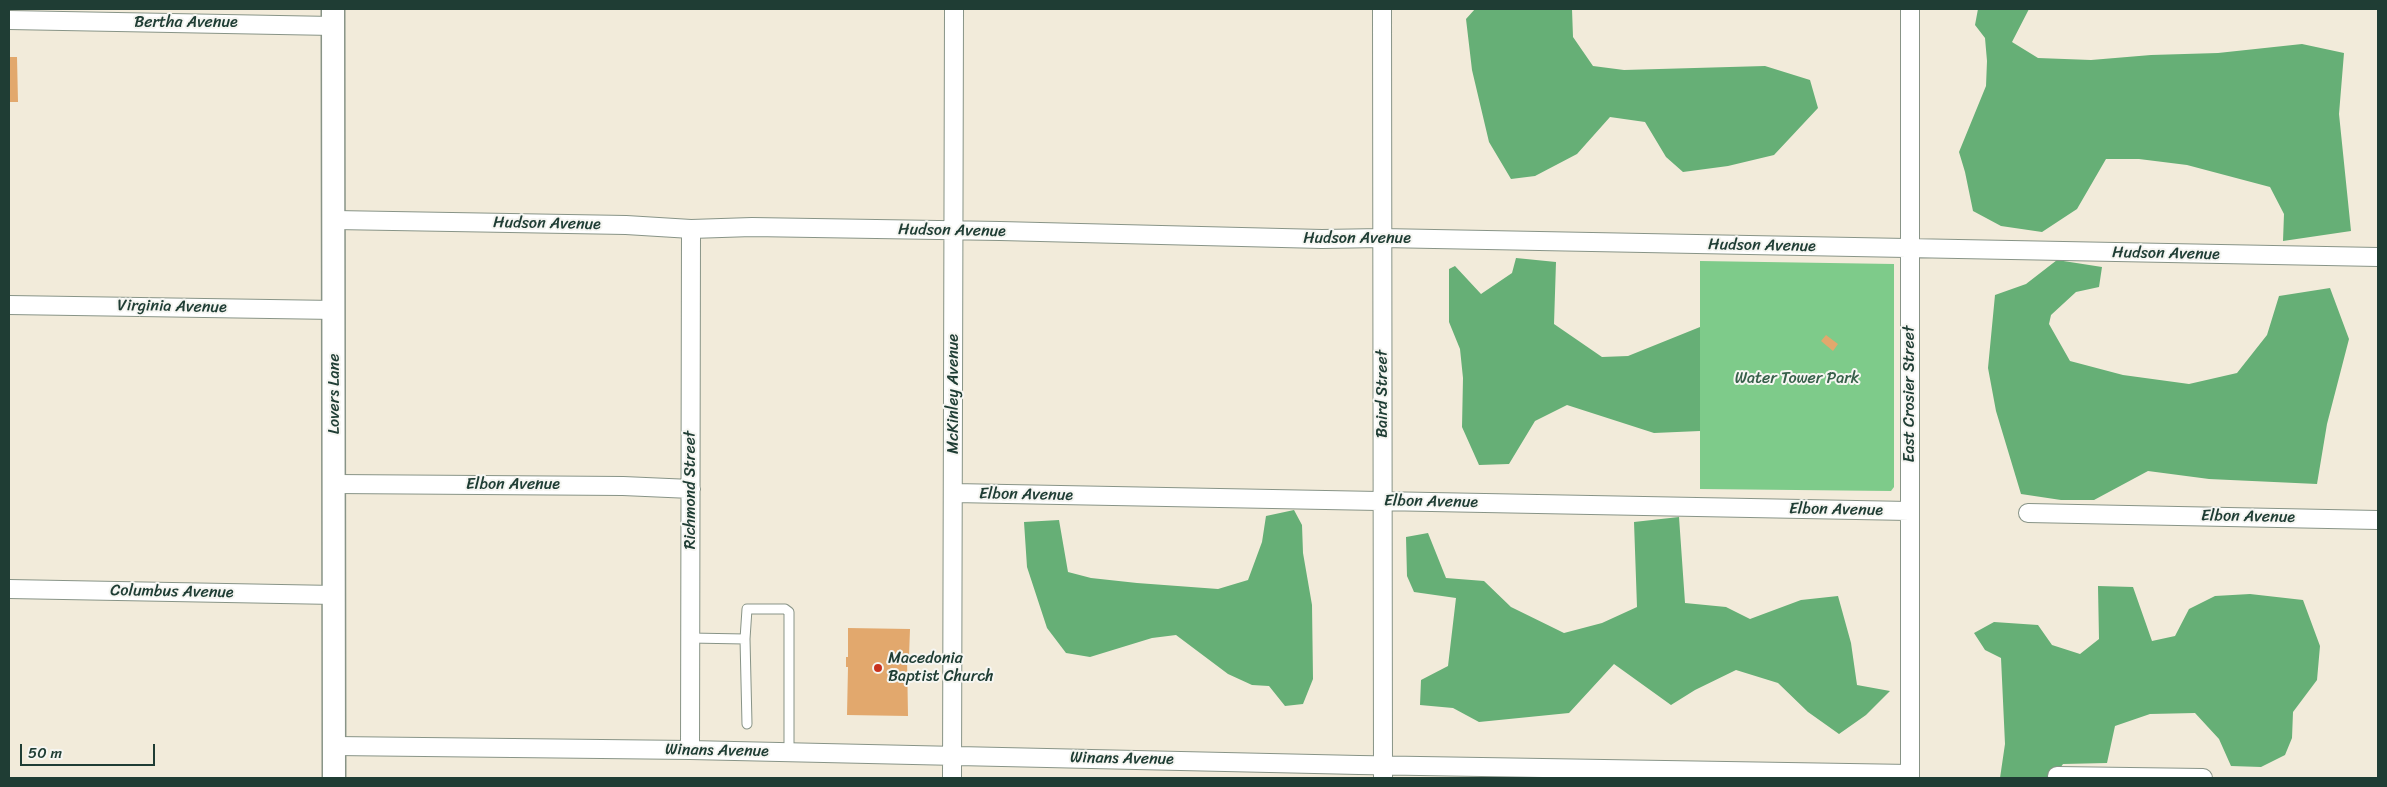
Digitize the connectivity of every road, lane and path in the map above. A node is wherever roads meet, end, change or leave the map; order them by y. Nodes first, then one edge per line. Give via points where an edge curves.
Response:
1 (954, 9) edge
2 (1382, 9) edge
3 (1910, 9) edge
4 (333, 17) edge
5 (9, 20) edge
6 (335, 220) junction
7 (691, 230) junction
8 (954, 230) junction
9 (1382, 238) junction
10 (1910, 248) junction
11 (2378, 257) edge
12 (9, 305) edge
13 (335, 310) junction
14 (335, 484) junction
15 (691, 489) junction
16 (954, 493) junction
17 (1382, 501) junction
18 (1909, 511) junction
19 (2028, 513) dead end
20 (2378, 520) edge
21 (9, 589) edge
22 (335, 595) junction
23 (690, 638) junction
24 (745, 639) junction
25 (747, 724) dead end
26 (334, 746) junction
27 (690, 750) junction
28 (789, 752) junction
29 (952, 755) junction
30 (1383, 772) edge
31 (1910, 776) edge
32 (2057, 776) dead end
33 (334, 778) edge
34 (952, 778) edge
35 (2203, 778) edge

1 - 8 street, McKinley Avenue
2 - 9 street, Baird Street
3 - 10 street, East Crosier Street
4 - 5 street, Bertha Avenue
4 - 6 street, Lovers Lane
6 - 7 street, Hudson Avenue via 626,225
6 - 13 street, Lovers Lane
7 - 8 street, Hudson Avenue via 752,227
7 - 15 street, Richmond Street
8 - 9 street, Hudson Avenue
8 - 16 street, McKinley Avenue
9 - 10 street, Hudson Avenue
9 - 17 street, Baird Street
10 - 11 street, Hudson Avenue
10 - 18 street, East Crosier Street
12 - 13 street, Virginia Avenue
13 - 14 street, Lovers Lane
14 - 15 street, Elbon Avenue
14 - 22 street, Lovers Lane
15 - 23 street, Richmond Street
16 - 17 street, Elbon Avenue
16 - 29 street, McKinley Avenue
17 - 18 street, Elbon Avenue
17 - 30 street, Baird Street
18 - 31 street, East Crosier Street
19 - 20 street, Elbon Avenue
21 - 22 street, Columbus Avenue
22 - 26 street, Lovers Lane
23 - 24 lane
23 - 27 street, Richmond Street
24 - 25 lane
24 - 28 lane via 747,609 785,609 789,612
26 - 27 street, Winans Avenue
26 - 33 street, Lovers Lane
27 - 28 street, Winans Avenue
28 - 29 street, Winans Avenue
29 - 30 street, Winans Avenue
29 - 34 street, McKinley Avenue
30 - 31 street, Winans Avenue
32 - 35 street

